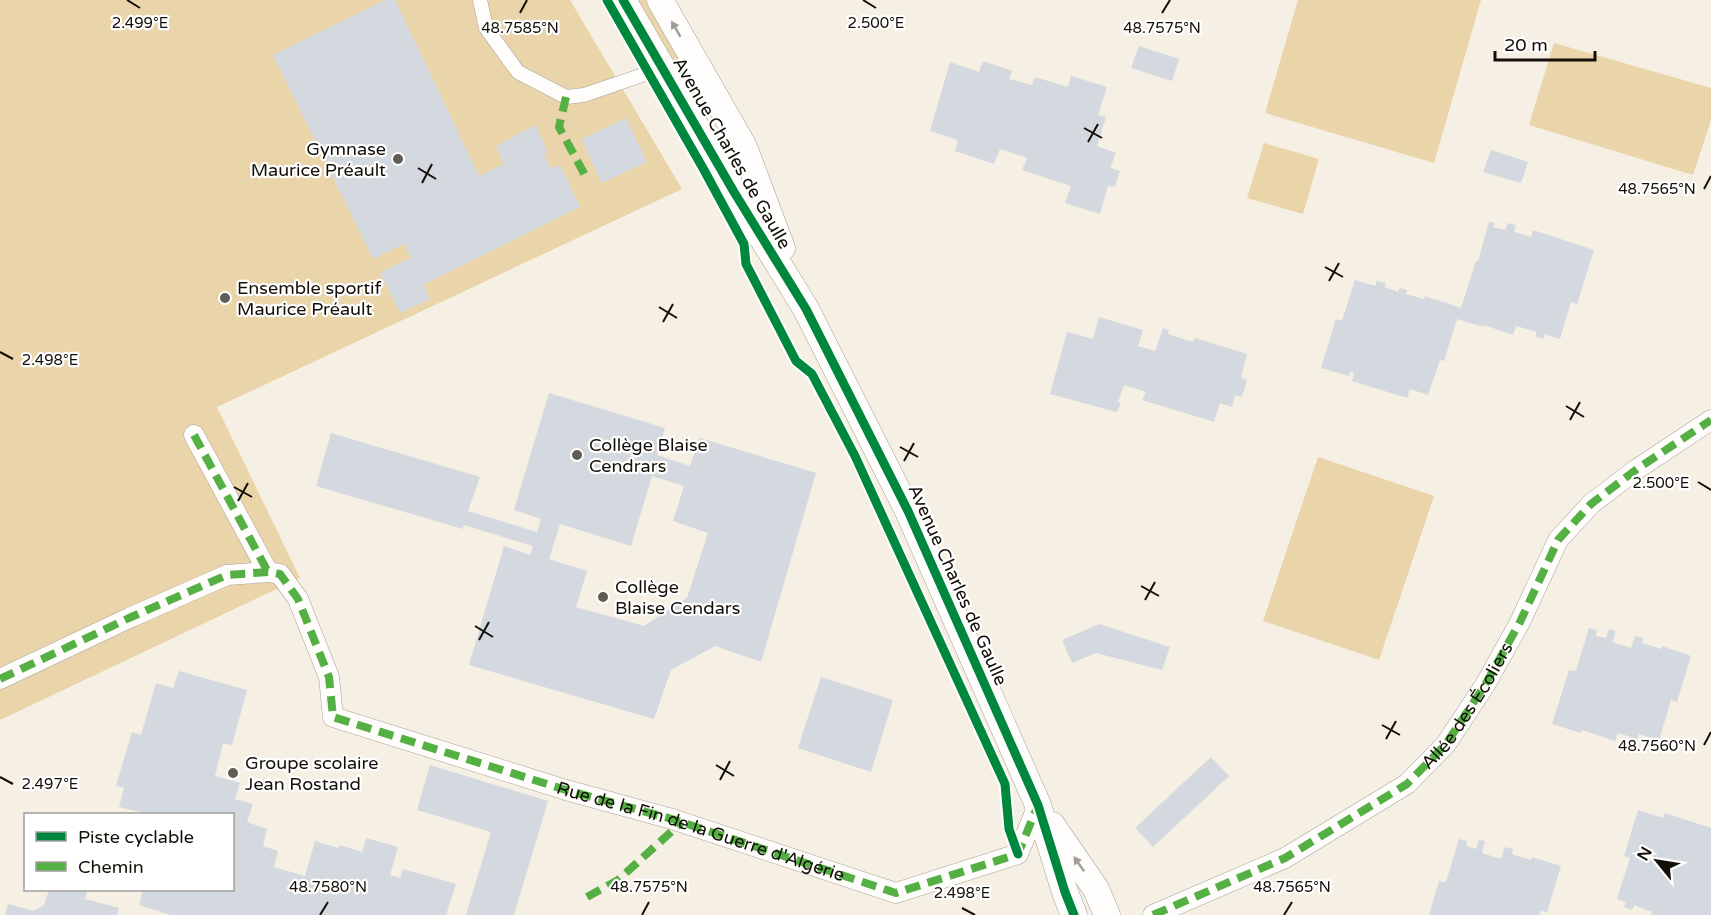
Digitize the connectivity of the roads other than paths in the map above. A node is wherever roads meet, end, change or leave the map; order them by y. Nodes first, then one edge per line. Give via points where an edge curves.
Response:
1 (480, 0) edge
2 (622, 0) edge
3 (660, 0) edge
4 (663, 68) junction
5 (806, 309) junction
6 (1711, 420) edge
7 (194, 435) dead end
8 (268, 572) junction
9 (0, 679) edge
10 (1038, 805) junction
11 (1074, 915) edge
12 (1107, 915) edge
13 (1153, 915) edge

1 - 4 lane via 486,28 518,72 566,97 584,95
2 - 4 street, Avenue Charles de Gaulle
5 -> 3 street, Avenue Charles de Gaulle via 744,147
4 - 5 street, Avenue Charles de Gaulle
5 - 10 street, Avenue Charles de Gaulle via 908,511
6 - 13 street, Allée des Écoliers via 1591,504 1558,540 1485,685 1446,744 1407,784 1285,858
7 - 8 street
8 - 9 street via 227,575
8 - 10 street, Rue de la Fin de la Guerre d'Algérie via 280,574 298,599 328,677 333,717 672,819 897,893 1018,855
10 - 11 street, Avenue Charles de Gaulle
12 -> 10 street, Avenue Charles de Gaulle via 1096,889

